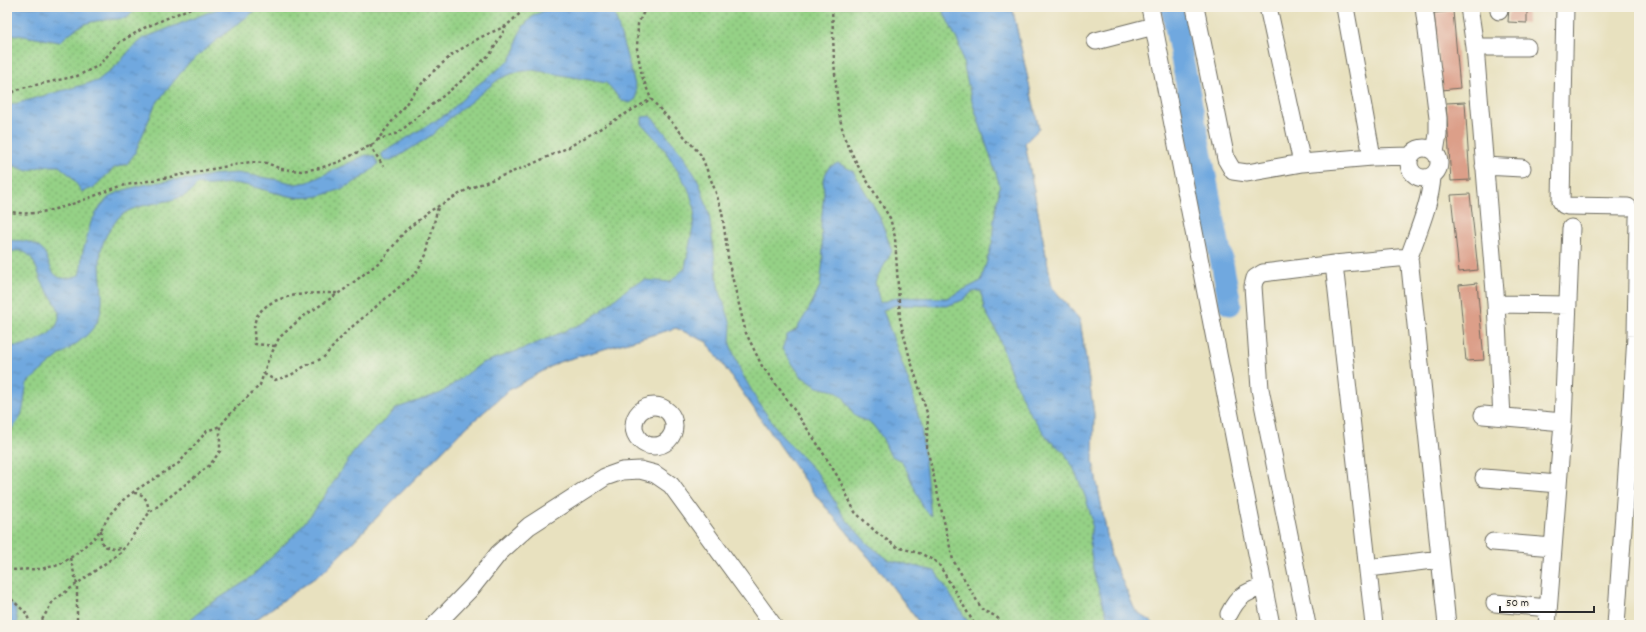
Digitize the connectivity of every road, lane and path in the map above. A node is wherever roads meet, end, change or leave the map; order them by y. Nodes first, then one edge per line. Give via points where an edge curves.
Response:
1 (192, 7) edge
2 (527, 7) edge
3 (646, 7) edge
4 (832, 7) edge
5 (1150, 7) edge
6 (1195, 7) edge
7 (1268, 7) edge
8 (1345, 7) edge
9 (1424, 7) edge
10 (1469, 7) edge
11 (1565, 7) edge
12 (506, 26) junction
13 (1154, 26) junction
14 (1096, 41) dead end
15 (1475, 47) junction
16 (1527, 47) dead end
17 (7, 95) edge
18 (651, 99) junction
19 (377, 140) junction
20 (370, 145) junction
21 (1435, 152) junction
22 (1410, 156) junction
23 (1372, 157) junction
24 (1302, 163) junction
25 (383, 165) dead end
26 (1484, 166) junction
27 (1522, 168) dead end
28 (1432, 177) junction
29 (438, 206) junction
30 (1636, 210) edge
31 (7, 211) edge
32 (1571, 228) dead end
33 (1408, 257) junction
34 (1334, 264) junction
35 (338, 293) junction
36 (1496, 304) junction
37 (1568, 305) junction
38 (275, 346) junction
39 (264, 374) junction
40 (1482, 415) dead end
41 (1502, 417) junction
42 (1563, 422) junction
43 (220, 426) junction
44 (651, 446) dead end
45 (649, 472) junction
46 (1484, 478) dead end
47 (1558, 484) junction
48 (134, 493) dead end
49 (149, 513) junction
50 (101, 530) junction
51 (1493, 542) dead end
52 (1553, 547) junction
53 (124, 548) junction
54 (70, 558) junction
55 (1440, 560) junction
56 (1369, 568) junction
57 (7, 570) edge
58 (77, 584) junction
59 (1264, 586) junction
60 (7, 595) edge
61 (1495, 603) dead end
62 (1229, 614) dead end
63 (1547, 617) edge
64 (31, 625) edge
65 (39, 625) edge
66 (76, 625) edge
67 (435, 625) edge
68 (773, 625) edge
69 (975, 625) edge
70 (1002, 625) edge
71 (1272, 625) edge
72 (1307, 625) edge
73 (1374, 625) edge
74 (1447, 625) edge
75 (1616, 625) edge

1 - 17 path via 144,28 120,42 98,66 77,76 22,88
2 - 12 path
3 - 18 path via 638,24 637,50 642,76
4 - 70 path via 838,109 844,137 858,166 890,218 895,237 900,319 928,416 928,448 947,540 953,560 983,611 992,614 1002,622
5 - 13 street
6 - 24 street via 1226,159 1233,171 1247,173
7 - 24 street
8 - 23 street
9 - 21 street via 1438,118
10 - 15 street
11 - 30 street via 1561,201 1568,206
12 - 19 path via 453,54 427,76
12 - 19 path via 491,53 459,83 398,133
13 - 14 street
13 - 59 street
15 - 16 street
15 - 26 street
18 - 29 path via 567,148 468,189
18 - 69 path via 701,155 722,212 729,264 746,333 762,366 815,440 838,477 855,512 897,547 922,554 938,563
19 - 20 path
20 - 25 path
20 - 31 path via 339,162 320,168 301,171 250,162 121,186 91,198 43,211 18,214
21 - 22 street via 1422,148
21 - 28 street via 1440,166
22 - 23 street
22 - 28 street via 1409,166 1413,174 1422,179
23 - 24 street
26 - 27 street
26 - 36 street
28 - 33 street via 1428,203
29 - 35 path via 406,230 382,260
29 - 39 path via 426,255 416,273 347,331 323,358 291,375 275,380
30 - 75 street via 1636,336
32 - 37 street
33 - 34 street
33 - 55 street
34 - 56 street
34 - 72 street via 1263,273 1255,278 1253,286 1260,389
35 - 38 path via 300,318 279,338
35 - 38 path via 294,296 266,307 257,317 255,344
36 - 37 street
36 - 41 street
37 - 42 street
38 - 39 path
39 - 43 path via 260,385
40 - 41 street
41 - 42 street
42 - 47 street
43 - 49 path via 220,451 210,465
43 - 50 path via 207,431 179,462 123,500 110,514
44 - 45 street
45 - 67 street via 622,471 605,477 529,526 499,553 472,587
45 - 68 street via 671,485
46 - 47 street
47 - 52 street
48 - 49 path via 144,496
49 - 53 path
50 - 53 path via 104,546 113,549
50 - 54 path
51 - 52 street
52 - 63 street
53 - 58 path
54 - 57 path via 59,565 40,569
54 - 58 path
55 - 56 street
55 - 74 street
56 - 73 street
58 - 65 path via 53,601
58 - 66 path
59 - 62 street via 1239,597
59 - 71 street
60 - 64 path via 26,613
61 - 63 street

